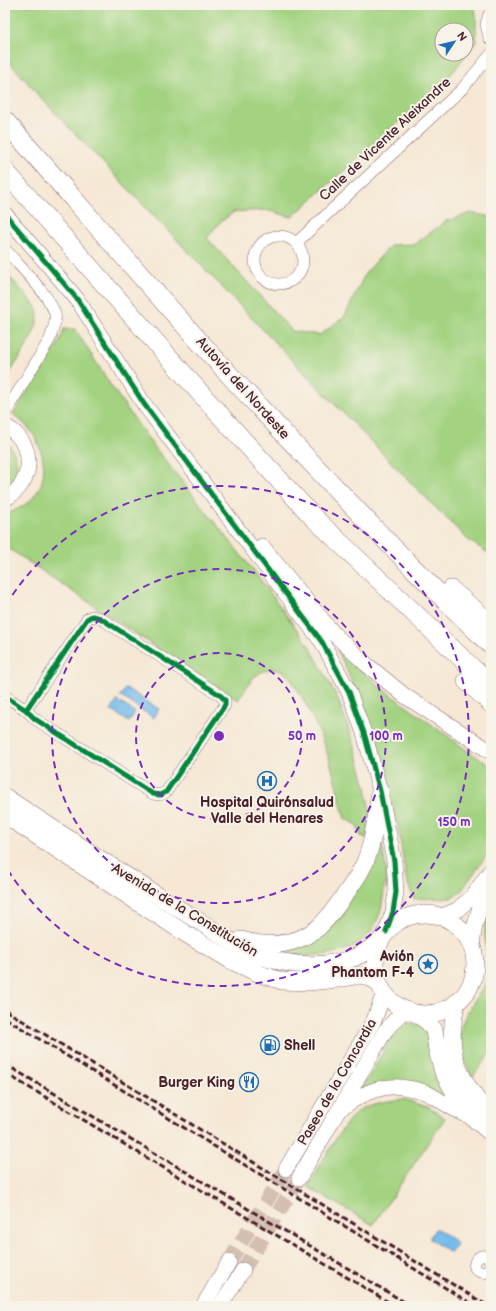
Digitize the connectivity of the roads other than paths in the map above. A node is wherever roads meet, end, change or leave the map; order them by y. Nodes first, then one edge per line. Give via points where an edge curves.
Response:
1 (490, 12) edge
2 (491, 37) edge
3 (491, 54) edge
4 (5, 121) edge
5 (5, 171) edge
6 (5, 214) edge
7 (296, 243) junction
8 (5, 250) edge
9 (5, 413) edge
10 (5, 426) edge
11 (165, 432) junction
12 (338, 492) junction
13 (5, 499) edge
14 (313, 517) junction
15 (491, 624) edge
16 (491, 645) edge
17 (491, 686) edge
18 (5, 696) edge
19 (491, 703) edge
20 (26, 710) junction
21 (491, 752) edge
22 (380, 791) junction
23 (5, 798) edge
24 (5, 816) edge
25 (491, 870) edge
26 (491, 889) edge
27 (442, 916) junction
28 (221, 934) junction
29 (382, 937) junction
30 (472, 945) junction
31 (381, 988) junction
32 (456, 1005) junction
33 (411, 1012) junction
34 (339, 1110) junction
35 (491, 1114) edge
36 (472, 1117) junction
37 (491, 1133) edge
38 (286, 1169) tunnel mouth
39 (299, 1178) tunnel mouth
40 (229, 1262) tunnel mouth
41 (491, 1262) edge
42 (491, 1266) edge
43 (243, 1270) tunnel mouth
44 (203, 1306) edge
45 (220, 1306) edge

1 - 2 street via 488,24
3 - 7 street, Calle de Vicente Aleixandre via 462,89
4 - 12 highway, Autovía del Nordeste via 230,375
5 - 14 highway
6 - 11 street via 77,299 144,404
7 - 7 street via 287,237 278,236 268,238 262,243 256,251 255,260 262,277 279,284 289,282 296,276 302,268 303,258
8 - 9 street via 48,300 55,315 50,339
10 - 13 street via 16,434 25,446 29,458 27,474 13,495
11 - 21 street via 333,633 405,696
11 - 22 street via 322,642 349,692 364,733
12 - 15 highway
12 - 16 highway, Autovía del Nordeste
14 - 17 highway
14 - 19 highway via 386,604
18 - 20 street
20 - 20 street via 87,619 92,616 100,618 225,700 225,706 166,792 160,795 153,794 35,719
22 - 28 main road via 376,827 368,855 358,877 320,926 292,942 268,946
22 - 29 street via 394,861 396,892 393,912
23 - 28 main road, Avenida de la Constitución
24 - 31 main road, Avenida de la Constitución via 186,934 260,974 282,981 308,982 366,976
25 - 27 street via 472,897 457,910
26 - 30 street via 481,903
27 - 29 main road via 412,916 397,923
27 - 30 main road via 462,930
28 - 29 main road, Avenida de la Constitución via 264,958 308,965 333,963 356,957
29 - 31 main road via 375,957 375,970
30 - 32 main road via 476,959 475,975 470,989
31 - 33 main road via 394,1003
31 - 38 street, Paseo de la Concordia via 374,1020
32 - 33 main road via 429,1015
32 - 35 main road via 453,1019 453,1049 458,1066 474,1096
33 - 34 street, Paseo de la Concordia via 385,1031
33 - 36 main road via 427,1021 434,1030 443,1072
34 - 36 street via 368,1092 401,1086 427,1093 460,1113
34 - 39 street, Paseo de la Concordia
36 - 37 main road
40 - 44 street
41 - 42 street via 486,1256 482,1256 475,1261 474,1266 476,1270 484,1273
43 - 45 street

